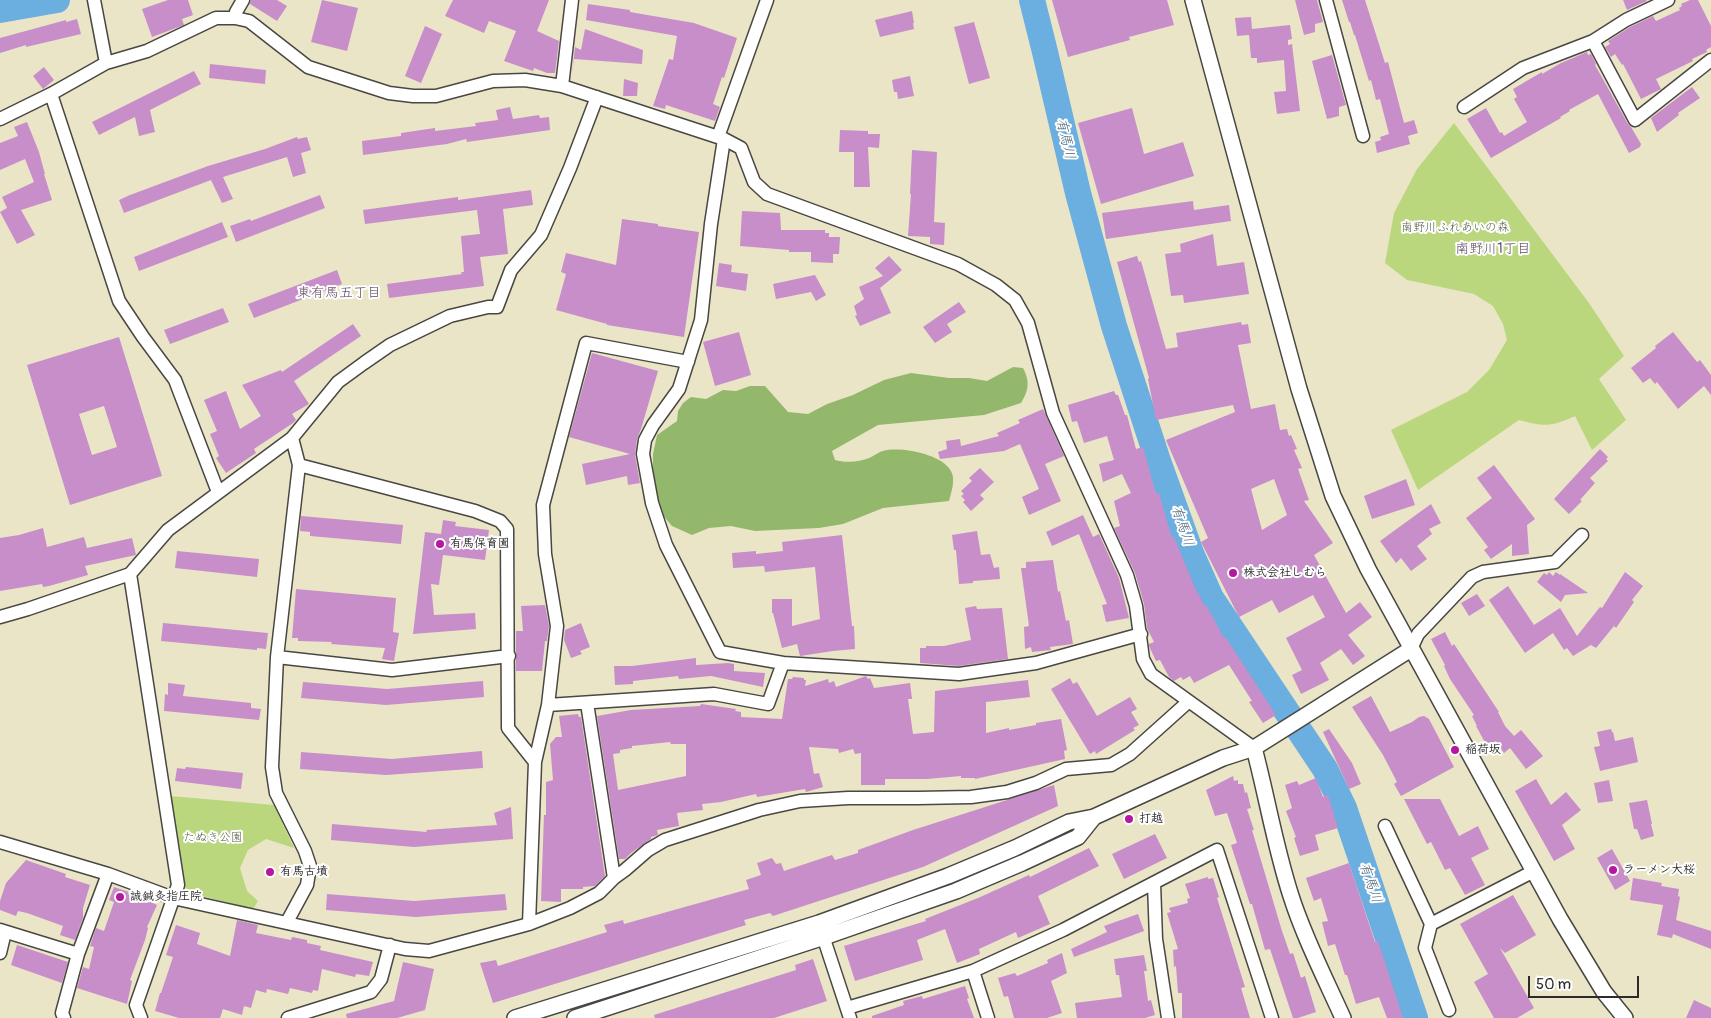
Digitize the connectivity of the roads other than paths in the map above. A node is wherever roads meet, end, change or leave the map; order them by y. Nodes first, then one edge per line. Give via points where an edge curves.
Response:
1 (94, 0) edge
2 (243, 0) edge
3 (572, 0) edge
4 (767, 0) edge
5 (1193, 0) edge
6 (1326, 0) edge
7 (1668, 0) edge
8 (235, 18) junction
9 (1593, 41) junction
10 (1711, 60) edge
11 (106, 63) junction
12 (562, 86) junction
13 (51, 94) junction
14 (597, 97) junction
15 (1464, 107) dead end
16 (0, 119) edge
17 (1363, 136) dead end
18 (721, 138) junction
19 (688, 362) junction
20 (292, 438) junction
21 (299, 465) junction
22 (218, 492) junction
23 (1582, 536) dead end
24 (130, 574) junction
25 (0, 617) edge
26 (1141, 634) junction
27 (1411, 649) junction
28 (509, 656) junction
29 (277, 658) junction
30 (783, 663) junction
31 (1188, 702) junction
32 (588, 703) junction
33 (548, 705) junction
34 (1254, 748) junction
35 (535, 762) junction
36 (1385, 826) dead end
37 (0, 842) edge
38 (1534, 872) junction
39 (108, 874) junction
40 (614, 878) junction
41 (1154, 883) junction
42 (173, 898) junction
43 (287, 922) junction
44 (529, 924) junction
45 (1431, 924) junction
46 (822, 930) junction
47 (3, 931) edge
48 (390, 945) junction
49 (0, 953) edge
50 (78, 954) junction
51 (973, 971) junction
52 (1449, 1010) dead end
53 (848, 1013) edge
54 (64, 1018) edge
55 (141, 1018) edge
56 (288, 1018) edge
57 (515, 1018) edge
58 (575, 1018) edge
59 (988, 1018) edge
60 (1168, 1018) edge
61 (1272, 1018) edge
62 (1343, 1018) edge
63 (1625, 1018) edge

1 - 11 street
2 - 8 street
3 - 12 street
4 - 18 street
5 - 27 street via 1299,389 1333,496
6 - 17 street
7 - 9 street via 1626,20
8 - 11 street via 216,18 147,51
8 - 12 street via 249,21 308,67 389,93 436,96 493,81 525,80
9 - 10 street via 1635,120
9 - 15 street via 1523,68
11 - 13 street
12 - 14 street
13 - 16 street
13 - 22 street via 119,301 175,380
14 - 18 street
14 - 20 street via 541,235 511,270 497,307 450,316 390,345 338,382
18 - 19 street via 701,320
18 - 26 street via 741,148 754,182 767,194 958,264 996,285 1015,300 1028,323 1053,413 1127,575
19 - 30 street via 680,389 646,440 643,454 652,503 666,545 720,652
19 - 33 street via 586,343 543,505 544,554 557,626
20 - 21 street
20 - 22 street
21 - 28 street via 475,511 500,521 507,529
21 - 29 street
22 - 24 street via 168,530
23 - 27 street via 1556,562 1483,572 1472,577 1418,634
24 - 25 street
24 - 42 street via 178,884
26 - 30 street via 1036,663 960,674
26 - 31 street via 1143,659 1151,674
27 - 34 street
27 - 38 street
28 - 29 street via 392,670
28 - 35 street via 508,728
29 - 43 street via 272,767 276,793 310,866 308,885
30 - 32 street via 768,704 714,694
31 - 34 street
31 - 40 street via 1130,754 1110,765 1066,769 1007,792 970,797 848,798 800,801 768,808 665,840
32 - 33 street
32 - 40 street
33 - 35 street
34 - 46 street via 1223,758 1094,818 1069,822
34 - 62 street via 1291,898
35 - 44 street
36 - 45 street
37 - 39 street
38 - 45 street
38 - 63 street via 1604,992
39 - 42 street
39 - 50 street
40 - 44 street via 599,893
41 - 51 street
41 - 60 street via 1156,938
41 - 61 street via 1217,850
42 - 43 street
42 - 55 street via 136,1005
43 - 48 street
44 - 48 street via 429,951
45 - 52 street via 1425,948
46 - 53 street
46 - 57 street
46 - 58 street
47 - 49 street
47 - 50 street
48 - 56 street via 381,979 371,992
50 - 54 street via 62,1013
51 - 53 street
51 - 59 street

